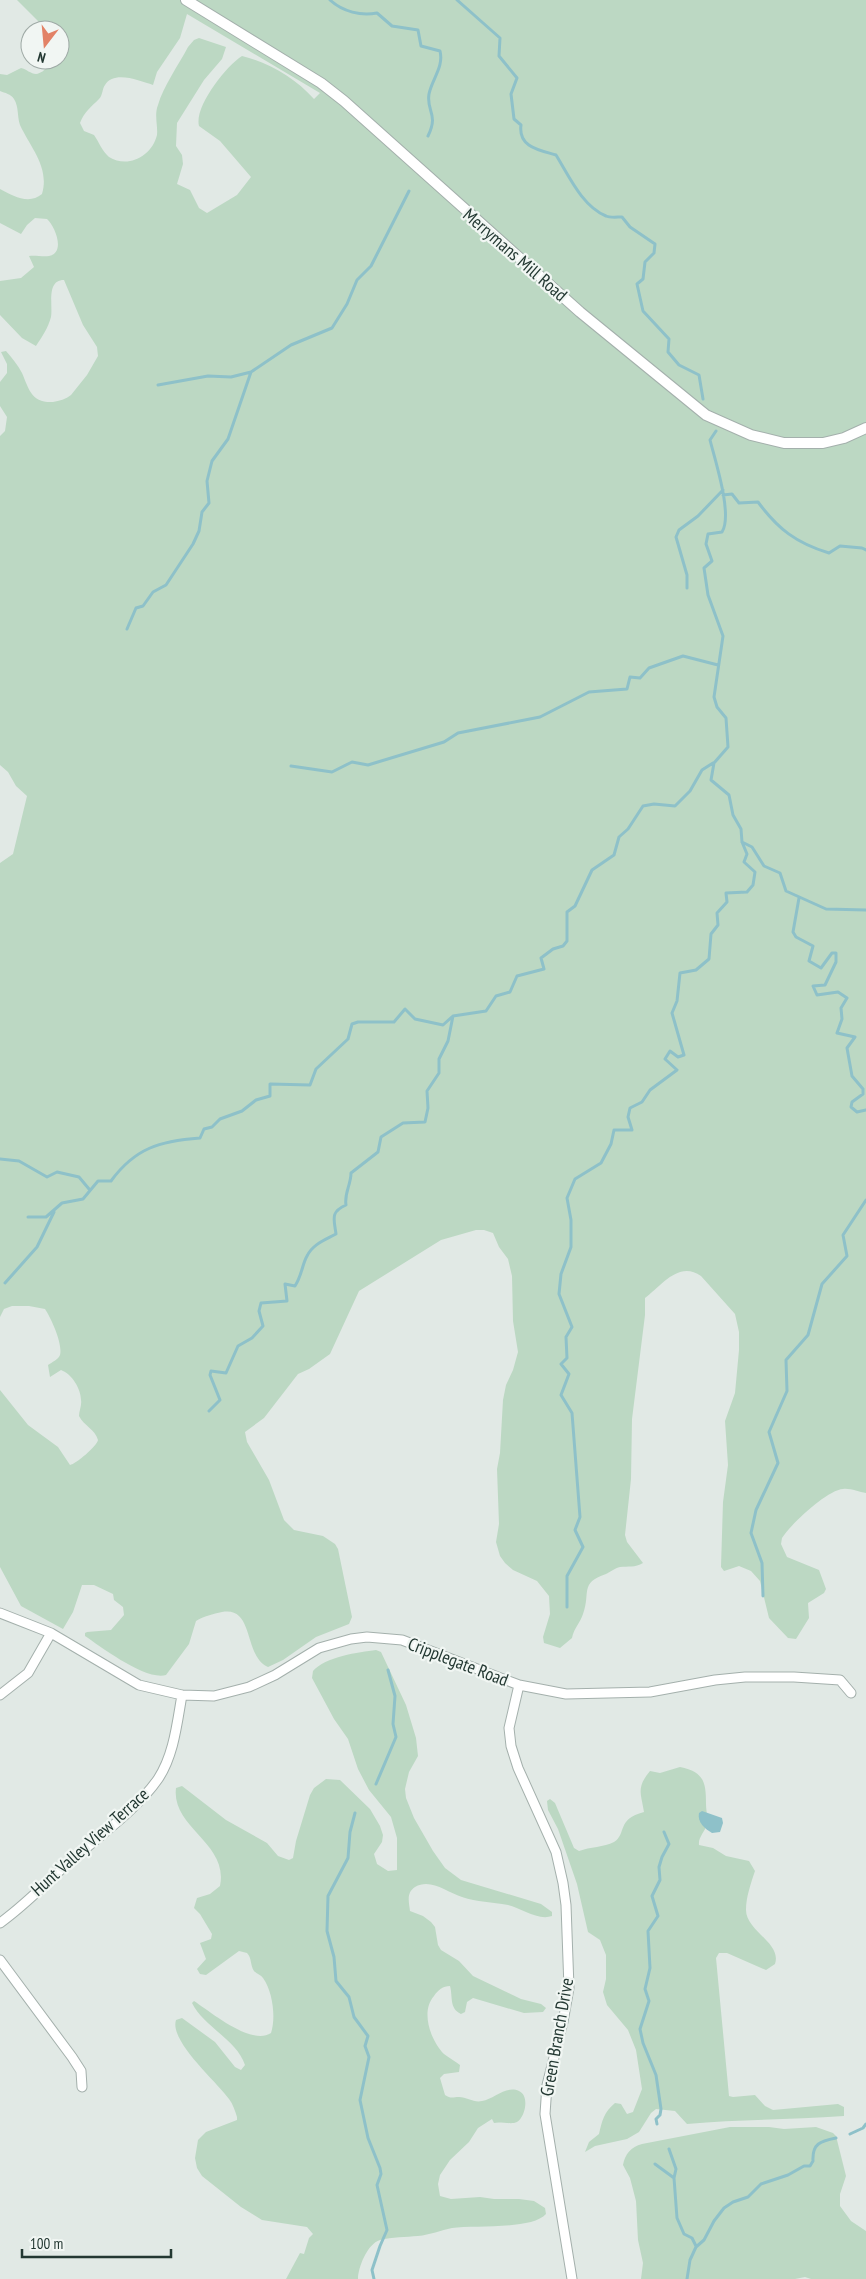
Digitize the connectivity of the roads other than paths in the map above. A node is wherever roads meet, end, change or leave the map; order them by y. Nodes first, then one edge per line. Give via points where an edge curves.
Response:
1 (186, 0) edge
2 (866, 428) edge
3 (0, 1614) edge
4 (51, 1633) junction
5 (519, 1685) junction
6 (851, 1693) dead end
7 (0, 1695) edge
8 (182, 1695) junction
9 (0, 1922) edge
10 (0, 1960) edge
11 (82, 2087) dead end
12 (572, 2279) edge

1 - 2 street, Merrymans Mill Road via 321,83 344,101 572,305 706,415 751,435 784,443 823,443
3 - 4 street, Cripplegate Road
4 - 7 street via 28,1673
4 - 8 street, Cripplegate Road via 125,1679 153,1690
5 - 6 street, Cripplegate Road via 566,1694 600,1695 650,1692 716,1680 778,1676 840,1680
5 - 8 street, Cripplegate Road via 402,1640 367,1637 319,1648 249,1687 214,1696
5 - 12 street, Green Branch Drive via 509,1728 511,1746 556,1852 566,1905 568,1996 547,2085 545,2114
8 - 9 street, Hunt Valley View Terrace via 174,1740 158,1778 120,1818
10 - 11 street via 72,2057 81,2071

